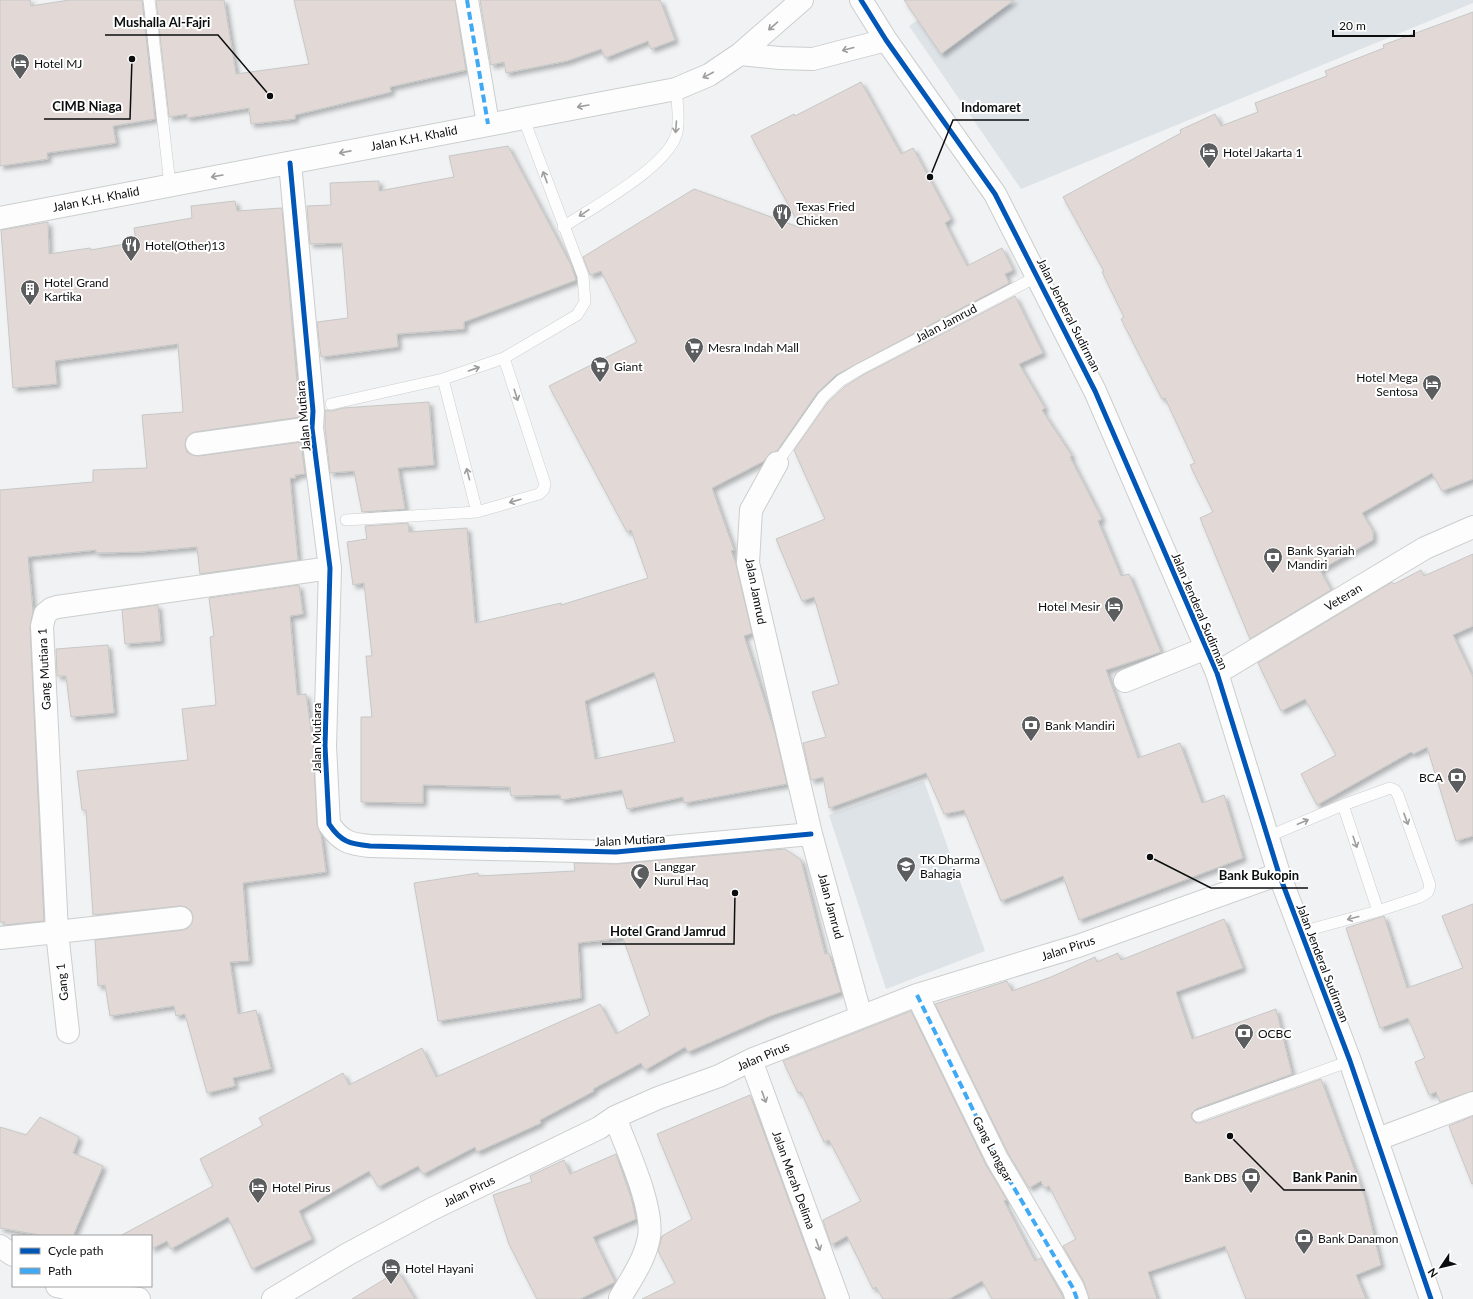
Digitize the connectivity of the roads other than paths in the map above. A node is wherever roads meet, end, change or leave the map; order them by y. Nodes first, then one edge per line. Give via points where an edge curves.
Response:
1 (149, 0) edge
2 (466, 0) edge
3 (802, 0) edge
4 (860, 0) edge
5 (886, 40) junction
6 (740, 54) junction
7 (676, 89) junction
8 (523, 117) junction
9 (488, 124) junction
10 (290, 164) junction
11 (170, 185) junction
12 (0, 218) edge
13 (564, 227) junction
14 (1038, 276) junction
15 (504, 358) junction
16 (443, 379) junction
17 (331, 404) dead end
18 (312, 428) junction
19 (197, 444) dead end
20 (777, 463) joint
21 (477, 512) junction
22 (346, 520) dead end
23 (1473, 527) edge
24 (330, 568) junction
25 (1206, 648) junction
26 (1217, 673) junction
27 (1125, 681) dead end
28 (1343, 805) junction
29 (811, 834) junction
30 (1267, 837) junction
31 (1279, 874) junction
32 (1378, 911) junction
33 (181, 918) dead end
34 (57, 932) junction
35 (1301, 932) junction
36 (0, 938) edge
37 (917, 995) junction
38 (861, 1017) junction
39 (68, 1032) dead end
40 (751, 1060) junction
41 (1350, 1061) junction
42 (1473, 1103) edge
43 (1198, 1116) dead end
44 (615, 1117) junction
45 (1378, 1139) junction
46 (0, 1246) edge
47 (12, 1254) edge
48 (61, 1287) edge
49 (620, 1298) edge
50 (139, 1299) edge
51 (273, 1299) edge
52 (838, 1299) edge
53 (1077, 1299) edge
54 (1431, 1299) edge

1 - 11 lane
2 - 9 street
3 -> 6 street, Jalan K.H. Khalid
4 - 5 street, Jalan Jenderal Sudirman
5 -> 6 street via 813,58
5 - 14 street, Jalan Jenderal Sudirman via 995,194
6 -> 7 street, Jalan K.H. Khalid via 709,75
7 -> 8 street, Jalan K.H. Khalid
7 -> 13 lane via 677,132 667,152 650,168
8 - 9 street, Jalan K.H. Khalid
13 -> 8 lane
9 -> 10 street, Jalan K.H. Khalid
10 -> 11 street, Jalan K.H. Khalid
10 - 18 street, Jalan Mutiara via 313,411
11 - 12 street, Jalan K.H. Khalid
13 - 15 lane via 583,276 585,302 577,316
14 - 20 lane, Jalan Jamrud via 840,381 823,397
14 - 25 street, Jalan Jenderal Sudirman via 1095,390
16 -> 15 lane
15 -> 21 lane via 545,484 539,494
16 - 17 lane
21 -> 16 lane
18 - 19 street
18 - 24 street, Jalan Mutiara
20 - 29 street, Jalan Jamrud via 752,510 748,563
21 - 22 lane
23 - 26 street, Veteran via 1425,548
24 - 29 street, Jalan Mutiara via 325,746 329,824 343,840 370,846 616,852
24 - 34 street, Gang Mutiara 1 via 57,607 45,614 42,626
25 - 26 street, Jalan Jenderal Sudirman
25 - 27 street
26 - 30 street, Jalan Jenderal Sudirman
30 -> 28 lane
28 -> 32 lane
28 -> 32 lane via 1390,788 1395,790 1430,886 1428,892 1420,897
29 - 38 street, Jalan Jamrud
30 - 31 street, Jalan Jenderal Sudirman
31 - 35 street, Jalan Jenderal Sudirman
31 - 37 street, Jalan Pirus via 1078,946
32 -> 35 lane
33 - 34 street
34 - 36 street
34 - 39 street, Gang 1
35 - 41 street, Jalan Jenderal Sudirman
37 - 38 street, Jalan Pirus
37 - 53 street, Gang Langgar via 997,1159
38 - 40 street, Jalan Pirus
40 - 44 street, Jalan Pirus via 719,1076
40 -> 52 street, Jalan Merah Delima
41 - 43 lane
41 - 45 street, Jalan Jenderal Sudirman
42 - 45 street
44 - 49 street via 648,1207 649,1237 640,1264
44 - 51 street, Jalan Pirus via 599,1128 432,1209 348,1254
45 - 54 street, Jalan Jenderal Sudirman
46 - 47 street
48 - 50 street

